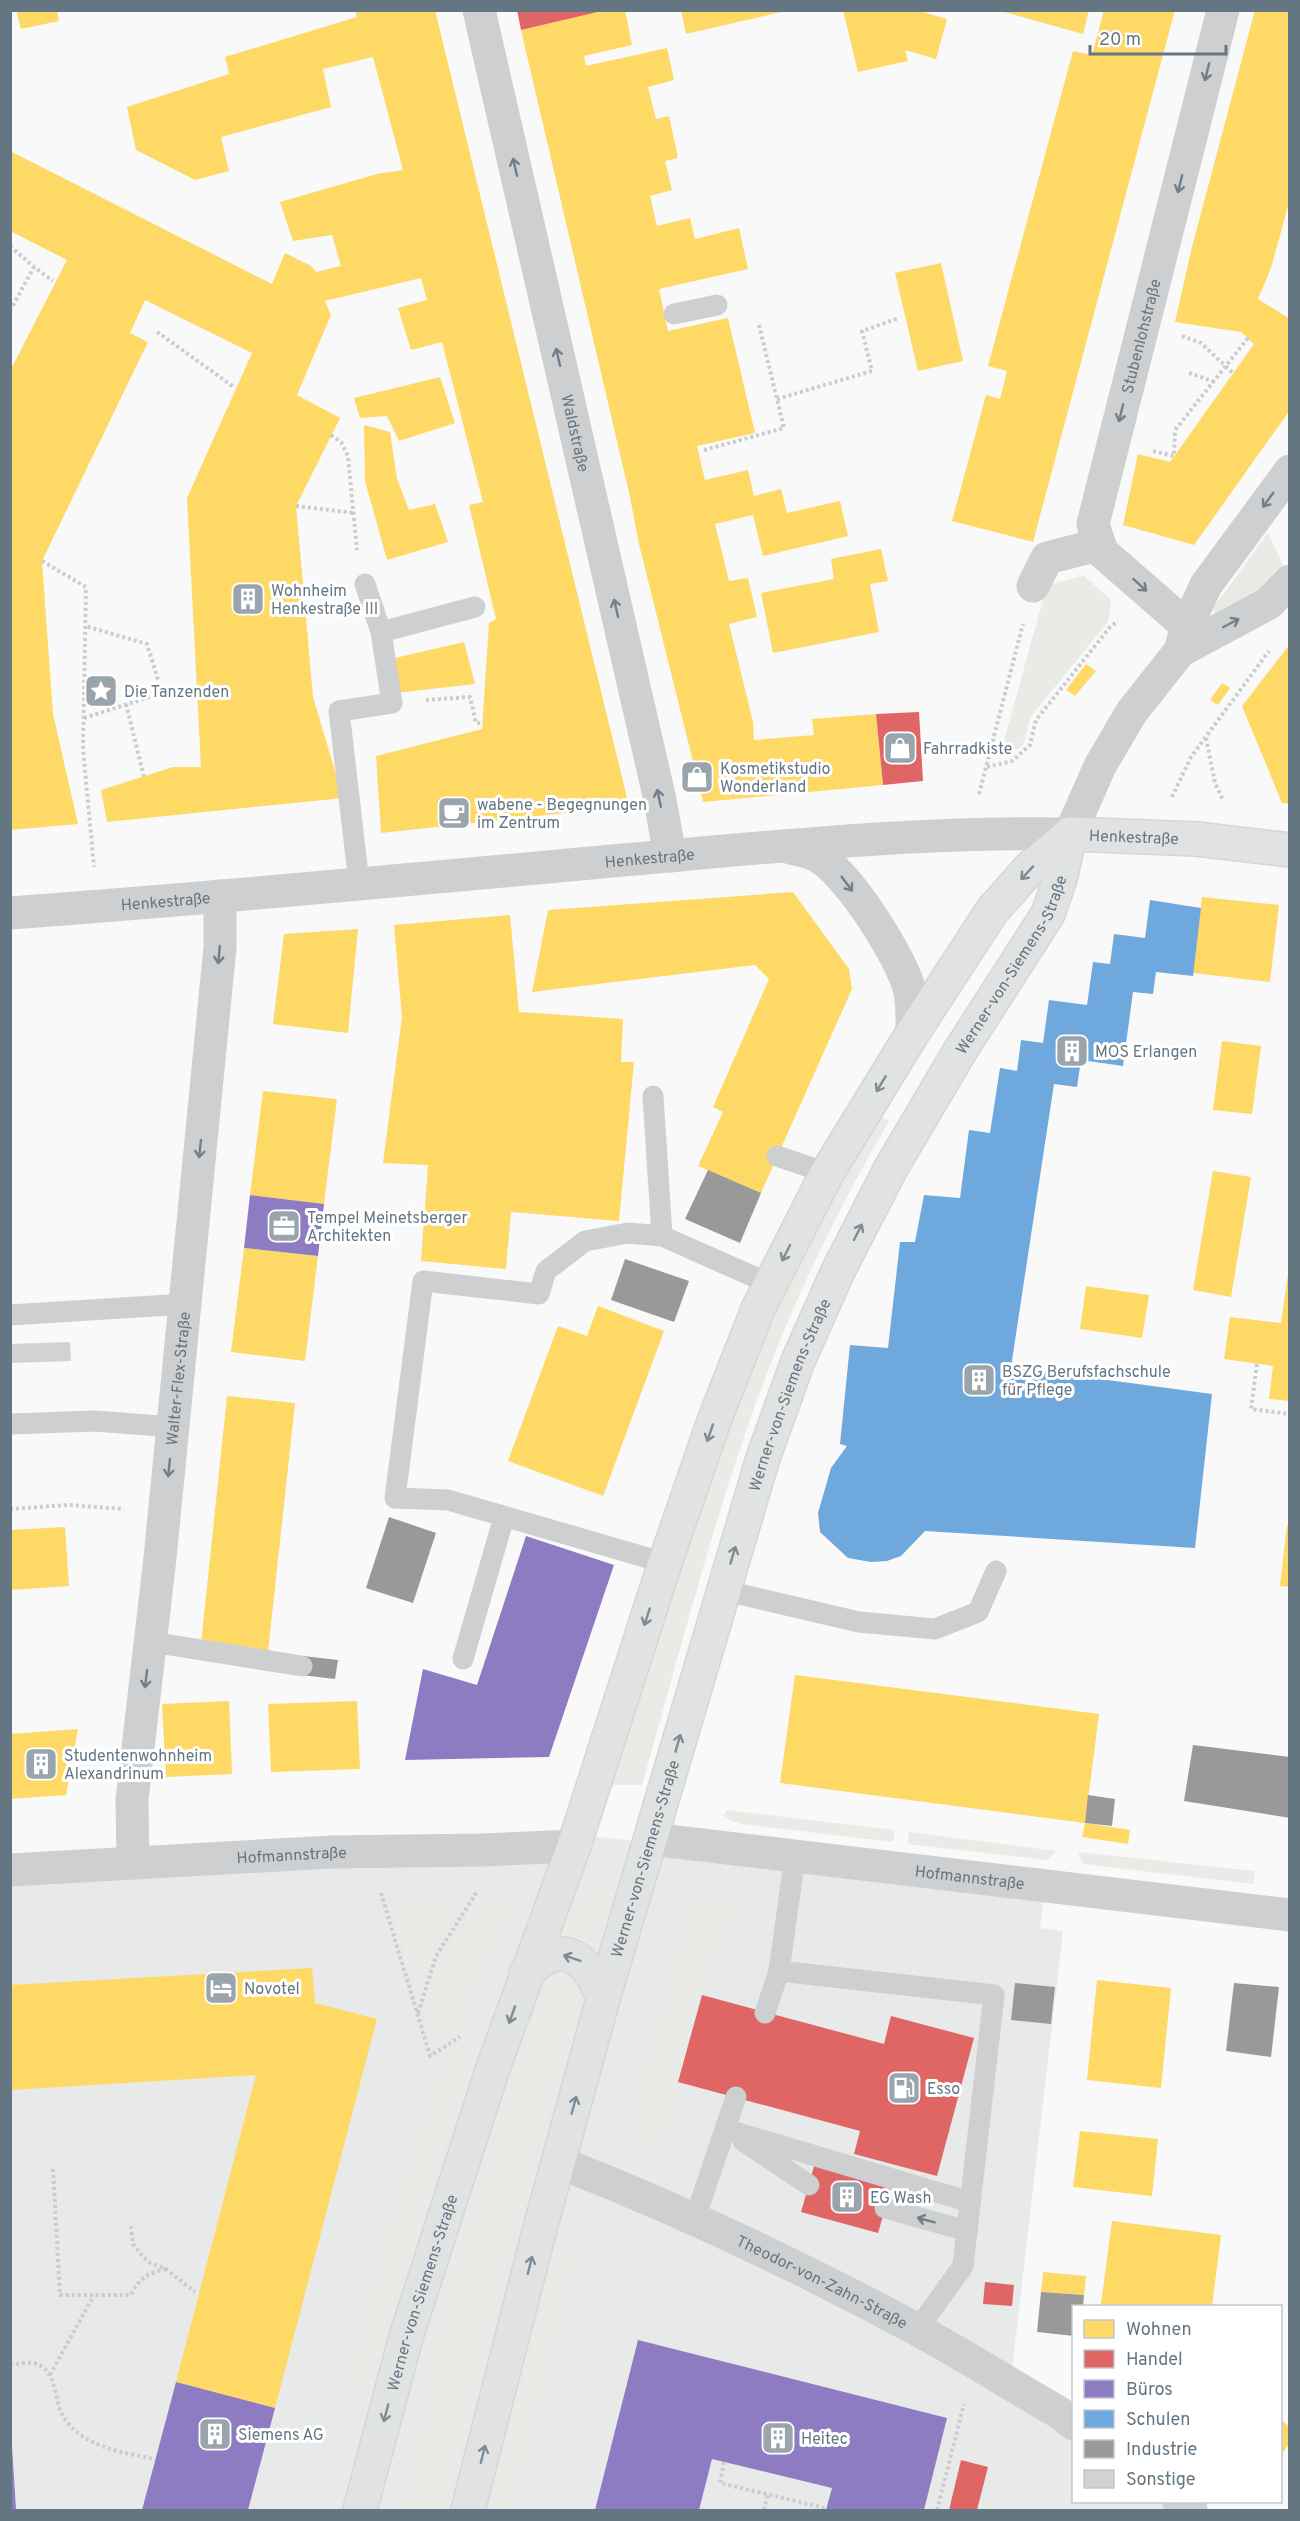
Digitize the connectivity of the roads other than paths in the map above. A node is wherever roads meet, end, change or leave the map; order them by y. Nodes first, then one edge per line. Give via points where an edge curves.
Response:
1 (479, 10) edge
2 (1223, 10) edge
3 (717, 305) dead end
4 (674, 315) dead end
5 (1290, 471) edge
6 (1098, 545) junction
7 (1290, 581) edge
8 (365, 584) dead end
9 (1033, 586) road end
10 (475, 606) dead end
11 (381, 632) junction
12 (1184, 638) junction
13 (1070, 834) junction
14 (781, 845) junction
15 (1290, 850) edge
16 (670, 856) junction
17 (359, 883) junction
18 (220, 896) junction
19 (10, 913) edge
20 (912, 1034) junction
21 (653, 1096) dead end
22 (777, 1155) dead end
23 (827, 1173) junction
24 (662, 1236) junction
25 (770, 1284) junction
26 (185, 1304) junction
27 (10, 1315) edge
28 (10, 1425) edge
29 (173, 1427) junction
30 (504, 1517) junction
31 (665, 1563) junction
32 (996, 1571) dead end
33 (722, 1590) junction
34 (150, 1642) junction
35 (463, 1659) dead end
36 (302, 1666) dead end
37 (651, 1839) junction
38 (574, 1846) junction
39 (795, 1856) junction
40 (133, 1862) junction
41 (10, 1870) edge
42 (1290, 1915) edge
43 (779, 1971) junction
44 (526, 1974) junction
45 (603, 1999) junction
46 (765, 2013) dead end
47 (736, 2097) dead end
48 (725, 2129) junction
49 (558, 2162) junction
50 (809, 2185) dead end
51 (970, 2202) junction
52 (885, 2208) dead end
53 (694, 2221) junction
54 (967, 2231) junction
55 (917, 2330) junction
56 (1072, 2422) edge
57 (360, 2511) edge
58 (468, 2511) edge

16 -> 1 street, Waldstraße
2 -> 6 street, Stubenlohstraße via 1093,524
3 - 4 lane
5 -> 12 street, Werner-von-Siemens-Straße via 1206,585
6 - 9 street via 1047,558
6 -> 12 street via 1154,597
12 -> 7 street, Werner-von-Siemens-Straße via 1269,603
8 - 11 lane
10 - 11 lane
11 - 17 lane via 392,703 339,711
12 - 13 street, Werner-von-Siemens-Straße via 1131,713 1100,766
13 - 14 street, Henkestraße via 969,833
13 - 15 main road, Henkestraße
13 -> 20 main road, Werner-von-Siemens-Straße via 1030,868 992,911
33 -> 13 main road, Werner-von-Siemens-Straße via 798,1361 838,1271 914,1129 1048,914
14 - 16 street, Henkestraße
14 -> 20 street via 816,855 843,878 882,933 909,988
16 - 17 street, Henkestraße
17 - 18 street, Henkestraße
18 - 19 street, Henkestraße
18 -> 26 street, Walter-Flex-Straße via 220,947
20 -> 23 main road, Werner-von-Siemens-Straße
21 - 24 lane
22 - 23 lane
23 -> 25 main road, Werner-von-Siemens-Straße
24 - 25 lane
24 - 30 lane via 628,1233 585,1241 546,1271 539,1293 423,1281 395,1498 448,1500
25 -> 31 main road, Werner-von-Siemens-Straße via 714,1421
26 - 27 lane
26 - 29 street, Walter-Flex-Straße
28 - 29 lane via 94,1421
29 -> 34 street, Walter-Flex-Straße
30 - 31 lane
30 - 35 lane
31 -> 38 main road, Werner-von-Siemens-Straße
32 - 33 lane via 978,1612 935,1629 859,1622
37 -> 33 main road, Werner-von-Siemens-Straße
34 - 36 lane
34 -> 40 street, Walter-Flex-Straße via 132,1800
37 - 39 street, Hofmannstraße
37 - 45 main road, Werner-von-Siemens-Straße
38 - 40 street, Hofmannstraße
38 - 44 main road, Werner-von-Siemens-Straße
39 - 42 street, Hofmannstraße
39 - 43 lane
40 - 41 street, Hofmannstraße
43 - 46 lane
43 - 51 lane via 994,1995
45 -> 44 main road, Werner-von-Siemens-Straße via 589,1968 579,1958 565,1954 544,1958
44 -> 57 main road, Werner-von-Siemens-Straße via 406,2337
49 -> 45 main road, Werner-von-Siemens-Straße
47 - 48 lane
48 - 50 lane
48 - 51 lane
48 - 53 lane
49 - 53 street, Theodor-von-Zahn-Straße
58 -> 49 main road, Werner-von-Siemens-Straße
51 - 54 lane
54 -> 52 lane
53 - 55 street, Theodor-von-Zahn-Straße
54 - 55 lane via 963,2266
55 - 56 street, Theodor-von-Zahn-Straße

